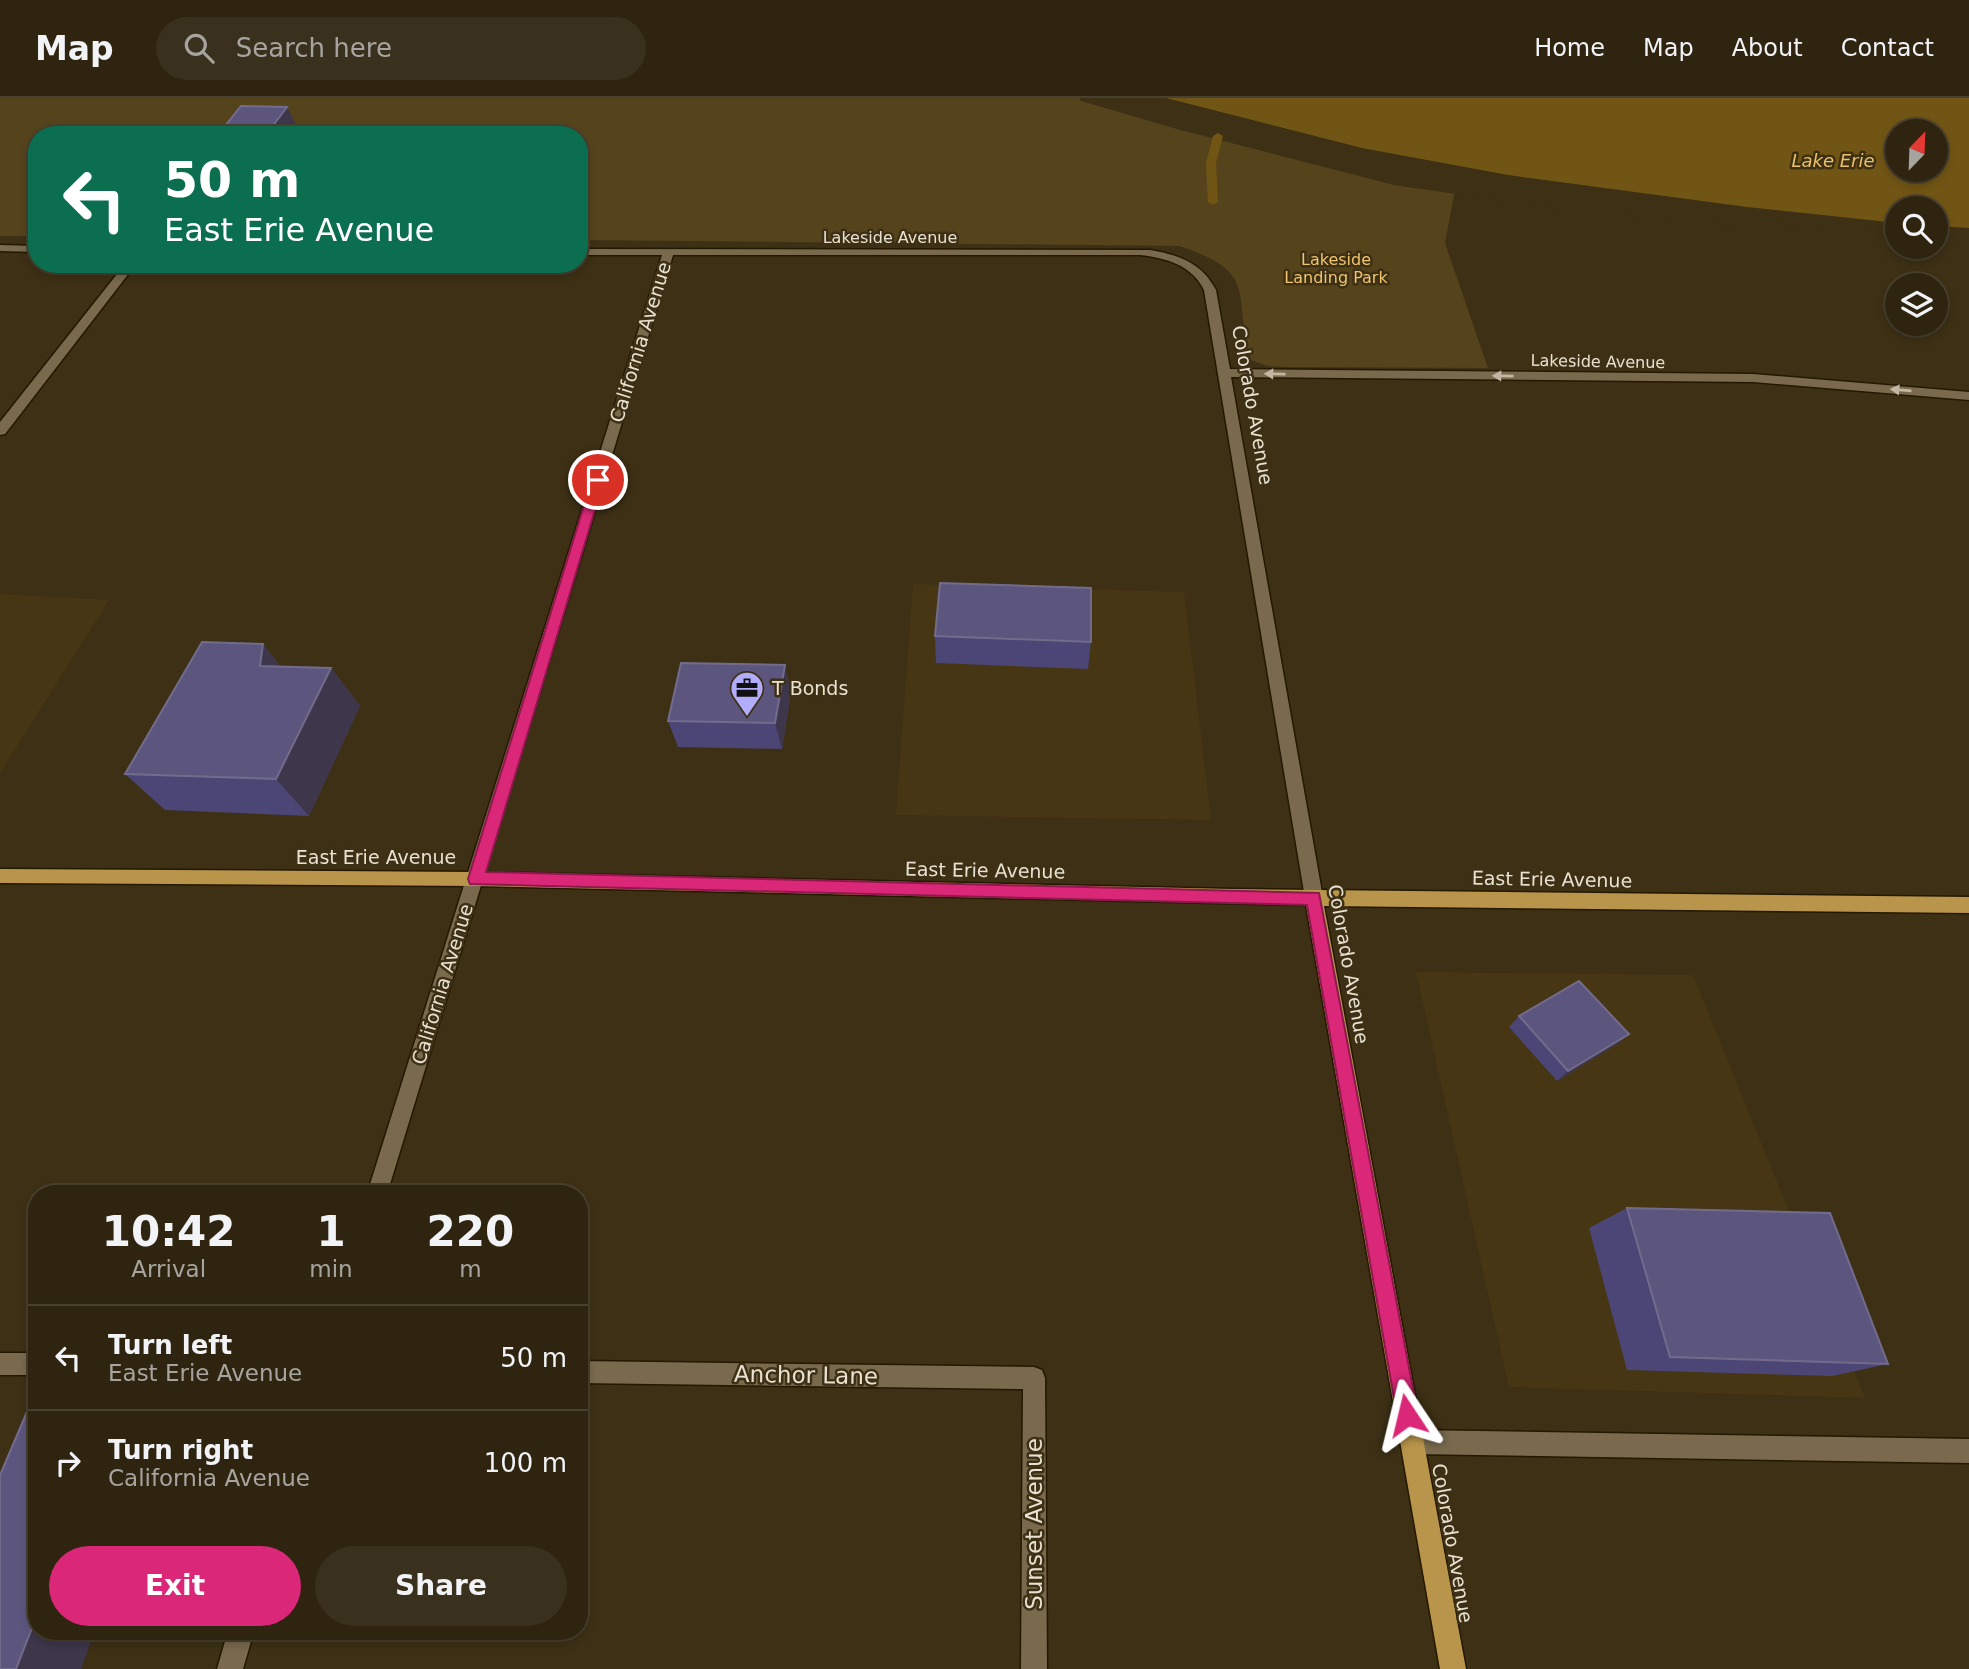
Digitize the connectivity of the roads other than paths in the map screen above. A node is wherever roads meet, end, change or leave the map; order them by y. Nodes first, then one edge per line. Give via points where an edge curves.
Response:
1 (0, 248) edge
2 (28, 249) edge
3 (588, 252) edge
4 (668, 253) junction
5 (1196, 271) joint
6 (124, 273) edge
7 (1225, 373) junction
8 (1969, 396) edge
9 (0, 431) edge
10 (0, 876) edge
11 (476, 879) junction
12 (1314, 898) junction
13 (1969, 905) edge
14 (380, 1185) edge
15 (0, 1364) edge
16 (28, 1364) edge
17 (588, 1371) edge
18 (1034, 1378) joint
19 (1412, 1442) junction
20 (1969, 1451) edge
21 (238, 1640) edge
22 (230, 1669) edge
23 (1034, 1669) edge
24 (1453, 1669) edge

1 - 2 street
3 - 4 street, Lakeside Avenue
4 - 5 street, Lakeside Avenue via 1140,252 1172,257
4 - 11 street, California Avenue
5 - 7 street, Colorado Avenue via 1210,290
6 - 9 street
8 -> 7 street, Lakeside Avenue via 1753,378
7 - 12 street, Colorado Avenue
10 - 11 main road, East Erie Avenue
11 - 12 main road, East Erie Avenue
11 - 14 street, California Avenue
12 - 13 main road, East Erie Avenue
12 - 19 main road, Colorado Avenue
15 - 16 street
17 - 18 street, Anchor Lane
18 - 23 street, Sunset Avenue
19 - 20 street
19 - 24 main road, Colorado Avenue
21 - 22 street

